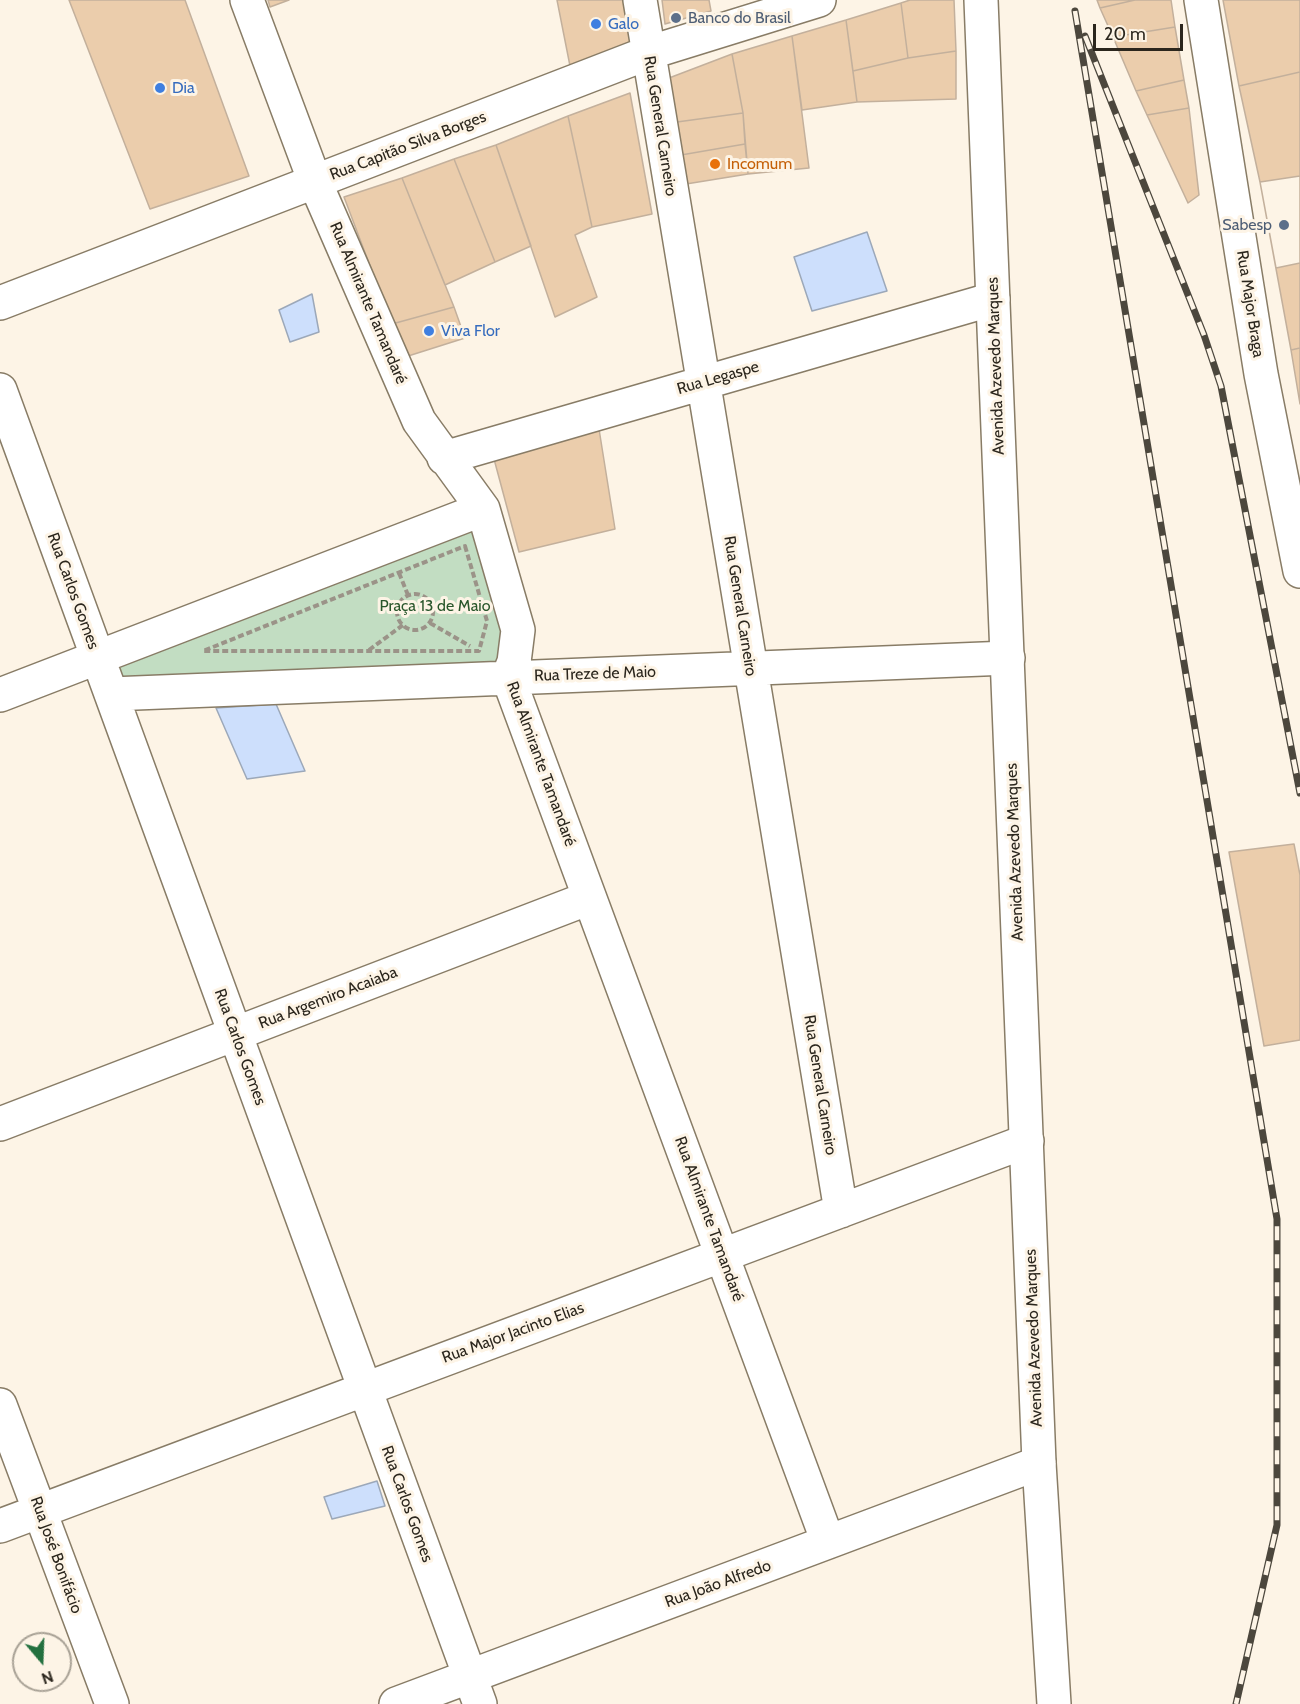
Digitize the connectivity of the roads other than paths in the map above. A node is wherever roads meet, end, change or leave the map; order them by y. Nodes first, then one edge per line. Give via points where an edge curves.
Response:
1 (247, 0) edge
2 (640, 0) edge
3 (819, 0) edge
4 (981, 0) edge
5 (1201, 0) edge
6 (648, 53) junction
7 (315, 182) junction
8 (993, 299) junction
9 (0, 303) edge
10 (703, 382) junction
11 (0, 390) edge
12 (444, 458) junction
13 (483, 509) junction
14 (1300, 571) edge
15 (98, 658) junction
16 (1008, 658) junction
17 (750, 668) junction
18 (507, 677) junction
19 (111, 693) junction
20 (0, 695) edge
21 (589, 898) junction
22 (235, 1033) junction
23 (0, 1124) edge
24 (1027, 1142) junction
25 (840, 1211) junction
26 (722, 1255) junction
27 (365, 1389) junction
28 (0, 1405) edge
29 (1040, 1463) junction
30 (40, 1511) junction
31 (0, 1526) edge
32 (828, 1542) junction
33 (475, 1690) edge
34 (112, 1704) edge
35 (396, 1704) edge
36 (1054, 1704) edge

1 - 7 street, Rua Almirante Tamandaré
2 - 6 street, Rua General Carneiro
3 - 6 street, Rua Capitão Silva Borges
4 - 8 street, Avenida Azevedo Marques
5 - 14 street, Rua Major Braga via 1261,374
6 - 7 street, Rua Capitão Silva Borges
6 - 10 street, Rua General Carneiro
7 - 9 street, Rua Capitão Silva Borges
7 - 12 street, Rua Almirante Tamandaré via 419,422
8 - 10 street, Rua Legaspe
8 - 16 street, Avenida Azevedo Marques
10 - 12 street, Rua Legaspe
10 - 17 street, Rua General Carneiro
11 - 15 street, Rua Carlos Gomes
12 - 13 street, Rua Almirante Tamandaré
13 - 15 street
13 - 18 street, Rua Almirante Tamandaré via 518,630 514,662
15 - 19 street, Rua Carlos Gomes
15 - 20 street
16 - 17 street, Rua Treze de Maio
16 - 24 street, Avenida Azevedo Marques
17 - 18 street, Rua Treze de Maio
17 - 25 street, Rua General Carneiro
18 - 19 street, Rua Treze de Maio
18 - 21 street, Rua Almirante Tamandaré
19 - 22 street, Rua Carlos Gomes
21 - 22 street, Rua Argemiro Acaiaba
21 - 26 street, Rua Almirante Tamandaré
22 - 23 street, Rua Argemiro Acaiaba
22 - 27 street, Rua Carlos Gomes
24 - 25 street, Rua Major Jacinto Elias
24 - 29 street, Avenida Azevedo Marques
25 - 26 street, Rua Major Jacinto Elias
26 - 27 street, Rua Major Jacinto Elias
26 - 32 street, Rua Almirante Tamandaré
27 - 30 street, Rua Major Jacinto Elias
27 - 33 street, Rua Carlos Gomes
28 - 30 street, Rua José Bonifácio
29 - 32 street, Rua João Alfredo
29 - 36 street, Avenida Azevedo Marques
30 - 31 street, Rua Major Jacinto Elias
30 - 34 street, Rua José Bonifácio
32 - 33 street, Rua João Alfredo
33 - 35 street, Rua João Alfredo

